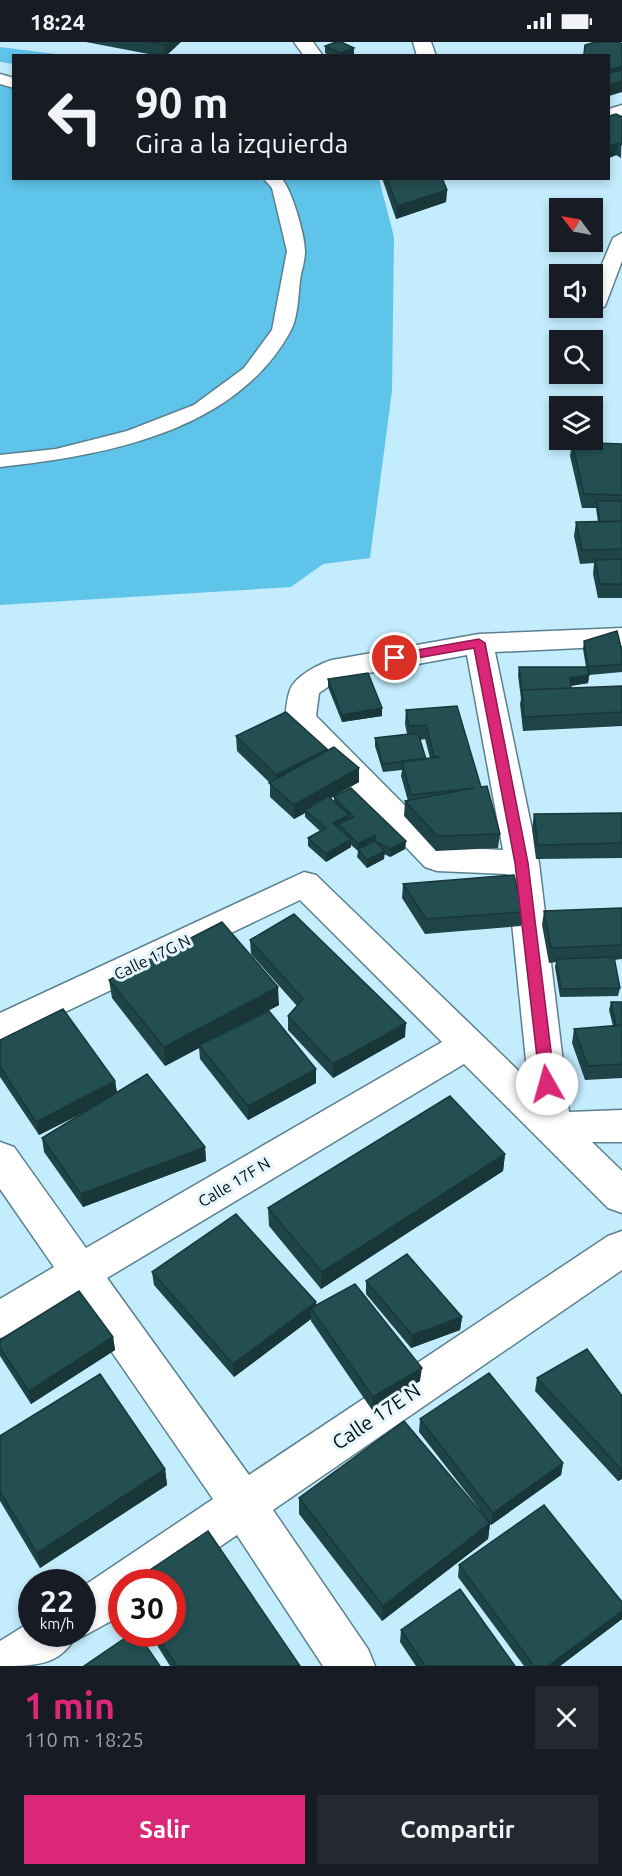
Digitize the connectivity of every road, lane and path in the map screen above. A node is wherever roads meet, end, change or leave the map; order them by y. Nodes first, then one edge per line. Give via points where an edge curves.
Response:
1 (303, 42) edge
2 (312, 54) edge
3 (273, 180) edge
4 (622, 238) edge
5 (603, 286) edge
6 (0, 461) edge
7 (622, 637) edge
8 (479, 643) junction
9 (522, 863) junction
10 (0, 1029) edge
11 (467, 1045) junction
12 (622, 1126) edge
13 (552, 1128) junction
14 (0, 1158) edge
15 (622, 1197) edge
16 (622, 1248) edge
17 (80, 1273) junction
18 (0, 1320) edge
19 (244, 1506) junction
20 (149, 1569) edge
21 (33, 1647) edge
22 (4, 1666) edge
23 (351, 1666) edge

1 - 2 street
3 - 6 lane via 280,187 296,251 282,330 251,372 201,409 134,436 56,454
4 - 5 lane
7 - 8 street
8 - 9 street
8 - 9 street via 332,670 305,689 300,718 437,860
9 - 13 street
10 - 11 street, Calle 17G N via 304,884
11 - 13 street
11 - 17 street, Calle 17F N
12 - 13 street
13 - 15 street
14 - 17 street
16 - 19 street, Calle 17E N
17 - 18 street, Calle 17F N
17 - 19 street
19 - 20 street, Calle 17E N
19 - 23 street
21 - 22 street

